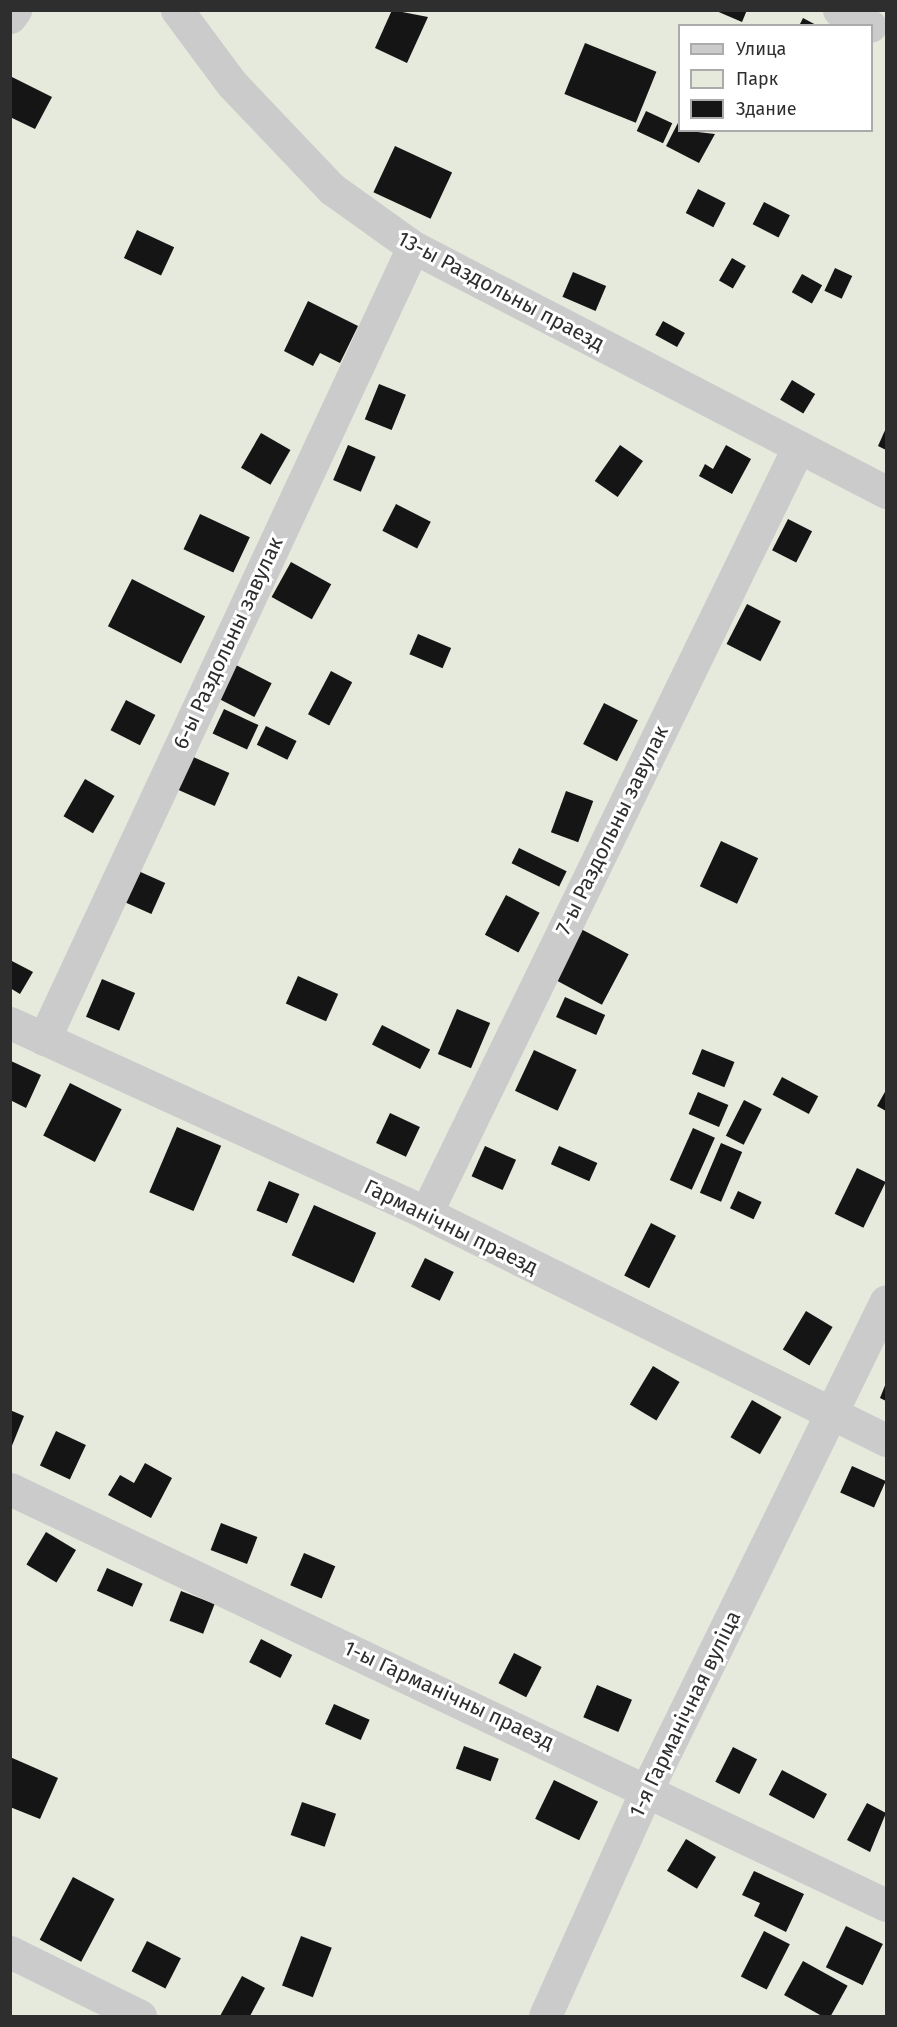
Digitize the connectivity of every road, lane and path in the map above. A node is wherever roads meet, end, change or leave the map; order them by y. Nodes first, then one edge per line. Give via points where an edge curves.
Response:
1 (15, 10) edge
2 (177, 10) edge
3 (840, 10) edge
4 (10, 17) edge
5 (867, 24) edge
6 (413, 247) junction
7 (798, 448) junction
8 (886, 492) edge
9 (10, 1023) edge
10 (44, 1039) junction
11 (426, 1213) junction
12 (886, 1301) edge
13 (833, 1414) junction
14 (886, 1440) edge
15 (10, 1489) edge
16 (647, 1788) junction
17 (886, 1905) edge
18 (10, 1952) edge
19 (140, 2016) edge
20 (545, 2016) edge

1 - 4 lane
2 - 6 lane, 13-ы Раздольны праезд via 232,84 332,189
3 - 5 lane
6 - 7 lane, 13-ы Раздольны праезд
6 - 10 lane, 6-ы Раздольны завулак
7 - 8 lane, 13-ы Раздольны праезд
7 - 11 lane, 7-ы Раздольны завулак
9 - 10 lane, Гарманічны праезд
10 - 11 lane, Гарманічны праезд
11 - 13 lane, Гарманічны праезд
12 - 13 lane, 1-я Гарманічная вуліца
13 - 14 lane, Гарманічны праезд
13 - 16 lane, 1-я Гарманічная вуліца
15 - 16 lane, 1-ы Гарманічны праезд
16 - 17 lane, 1-ы Гарманічны праезд
16 - 20 lane, 1-я Гарманічная вуліца
18 - 19 lane

